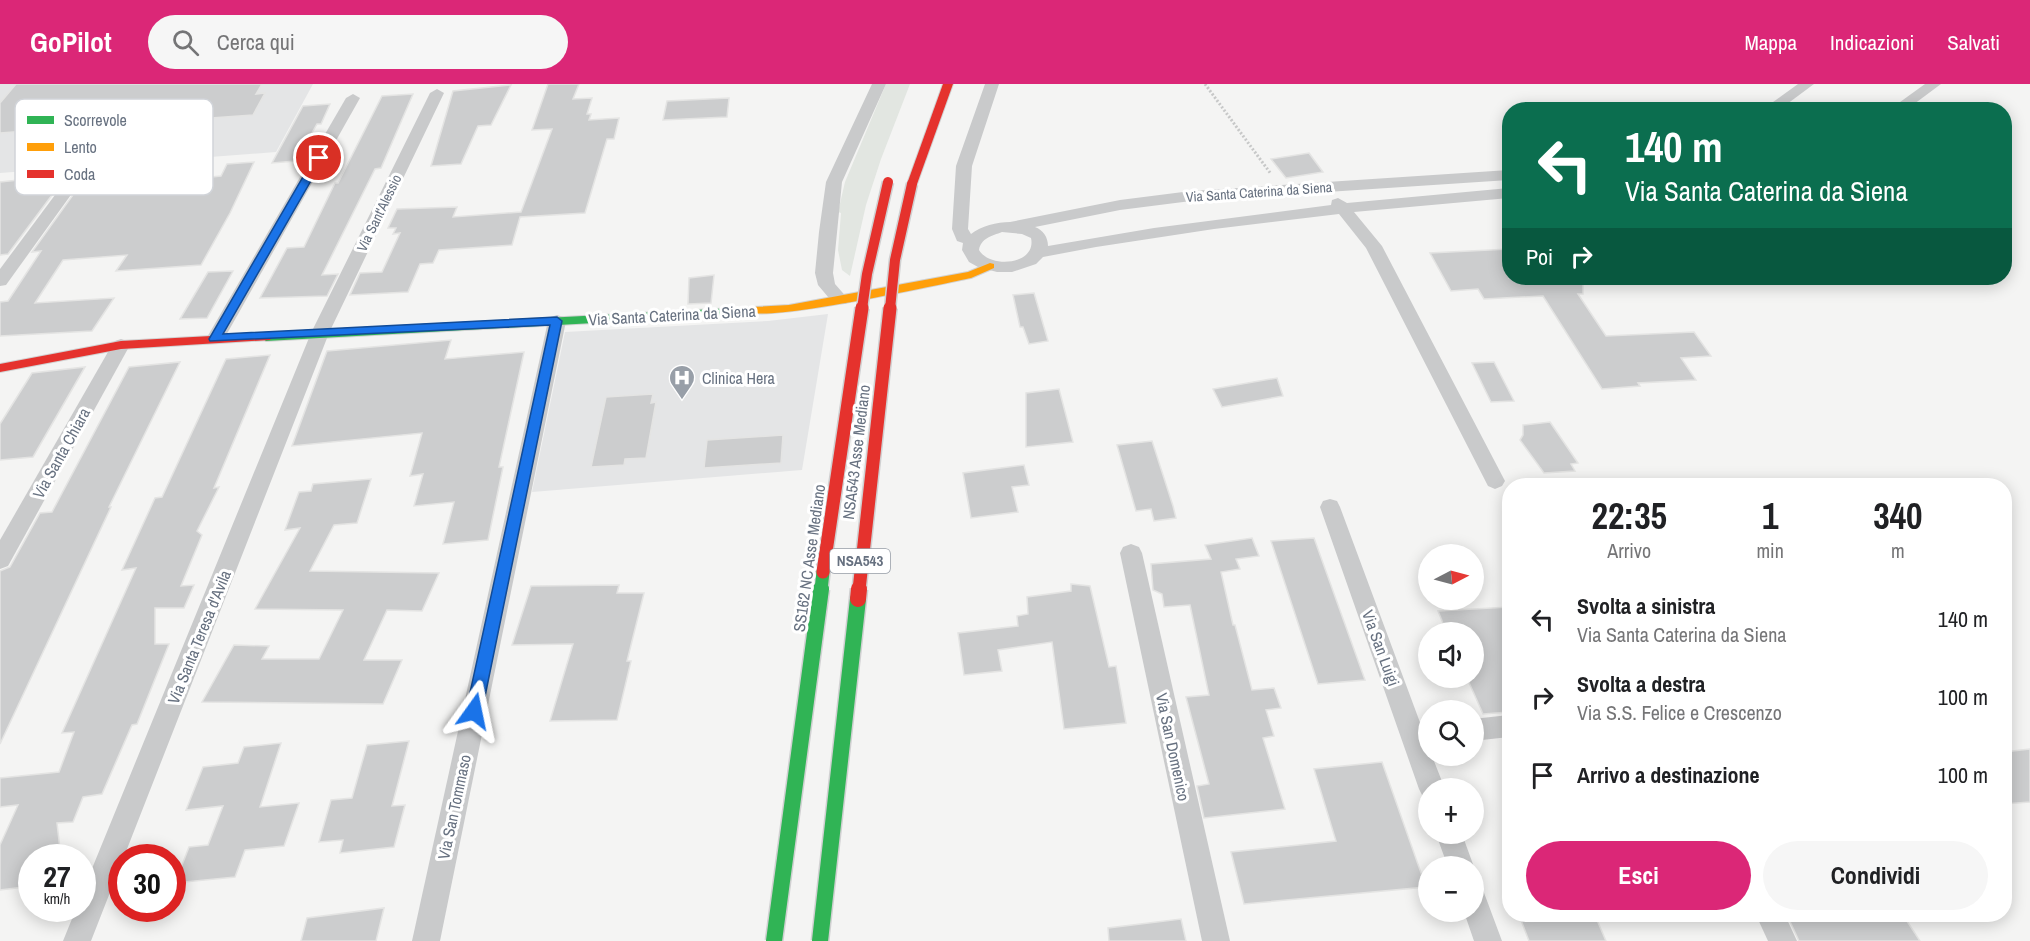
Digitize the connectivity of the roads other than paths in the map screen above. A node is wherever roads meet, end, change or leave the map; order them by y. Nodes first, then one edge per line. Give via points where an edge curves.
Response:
1 (879, 84) edge
2 (948, 84) edge
3 (992, 84) edge
4 (1807, 84) edge
5 (1934, 84) edge
6 (437, 93) dead end
7 (353, 98) dead end
8 (1781, 102) edge
9 (1908, 102) edge
10 (1502, 175) edge
11 (890, 177) dead end
12 (1330, 187) junction
13 (1502, 194) edge
14 (62, 195) edge
15 (1341, 210) junction
16 (1011, 227) junction
17 (972, 249) junction
18 (1038, 253) junction
19 (990, 266) junction
20 (947, 279) junction
21 (0, 280) edge
22 (840, 300) junction
23 (557, 321) junction
24 (320, 333) junction
25 (215, 339) junction
26 (121, 345) junction
27 (0, 368) edge
28 (1495, 481) dead end
29 (1330, 507) dead end
30 (1131, 553) dead end
31 (0, 560) edge
32 (1502, 727) edge
33 (1484, 729) edge
34 (1418, 731) edge
35 (1481, 922) edge
36 (1774, 922) edge
37 (77, 941) edge
38 (426, 941) edge
39 (774, 941) edge
40 (820, 941) edge
41 (1216, 941) edge
42 (1488, 941) edge
43 (1783, 941) edge

1 - 22 street via 834,182 824,273 826,285
2 - 40 main road, NSA543 Asse Mediano / NSA543, bridge via 912,184 894,260
3 - 17 street via 964,166 960,229
4 - 8 street
5 - 9 street
6 - 24 street, Via Sant'Alessio
7 - 25 street
10 - 12 street, Via Santa Caterina da Siena
11 - 39 main road, SS162 NC Asse Mediano, bridge via 867,274
12 - 15 street
12 - 16 street, Via Santa Caterina da Siena via 1129,204
13 - 15 street, Via Santa Caterina da Siena
14 - 21 street
15 - 18 street, Via Santa Caterina da Siena via 1208,225
15 - 28 street via 1374,246
16 - 17 street, Via Santa Caterina da Siena via 989,230
16 - 18 street via 1039,237
17 - 19 street via 979,263
17 - 20 street via 959,273
18 - 19 street, Via Santa Caterina da Siena via 1021,264
19 - 20 main road, Via Santa Caterina da Siena via 971,275
20 - 22 main road, Via Santa Caterina da Siena
22 - 23 main road, Via Santa Caterina da Siena via 789,309
23 - 24 main road, Via Santa Caterina da Siena
23 - 38 street, Via San Tommaso
24 - 25 main road, Via Santa Caterina da Siena
24 - 37 street, Via Santa Teresa d'Avila
25 - 26 main road, Via Santa Caterina da Siena
26 - 27 main road, Via Santa Caterina da Siena
26 - 31 street, Via Santa Chiara
29 - 34 street, Via San Luigi
30 - 41 street, Via San Domenico
32 - 33 street
35 - 42 street
36 - 43 street

